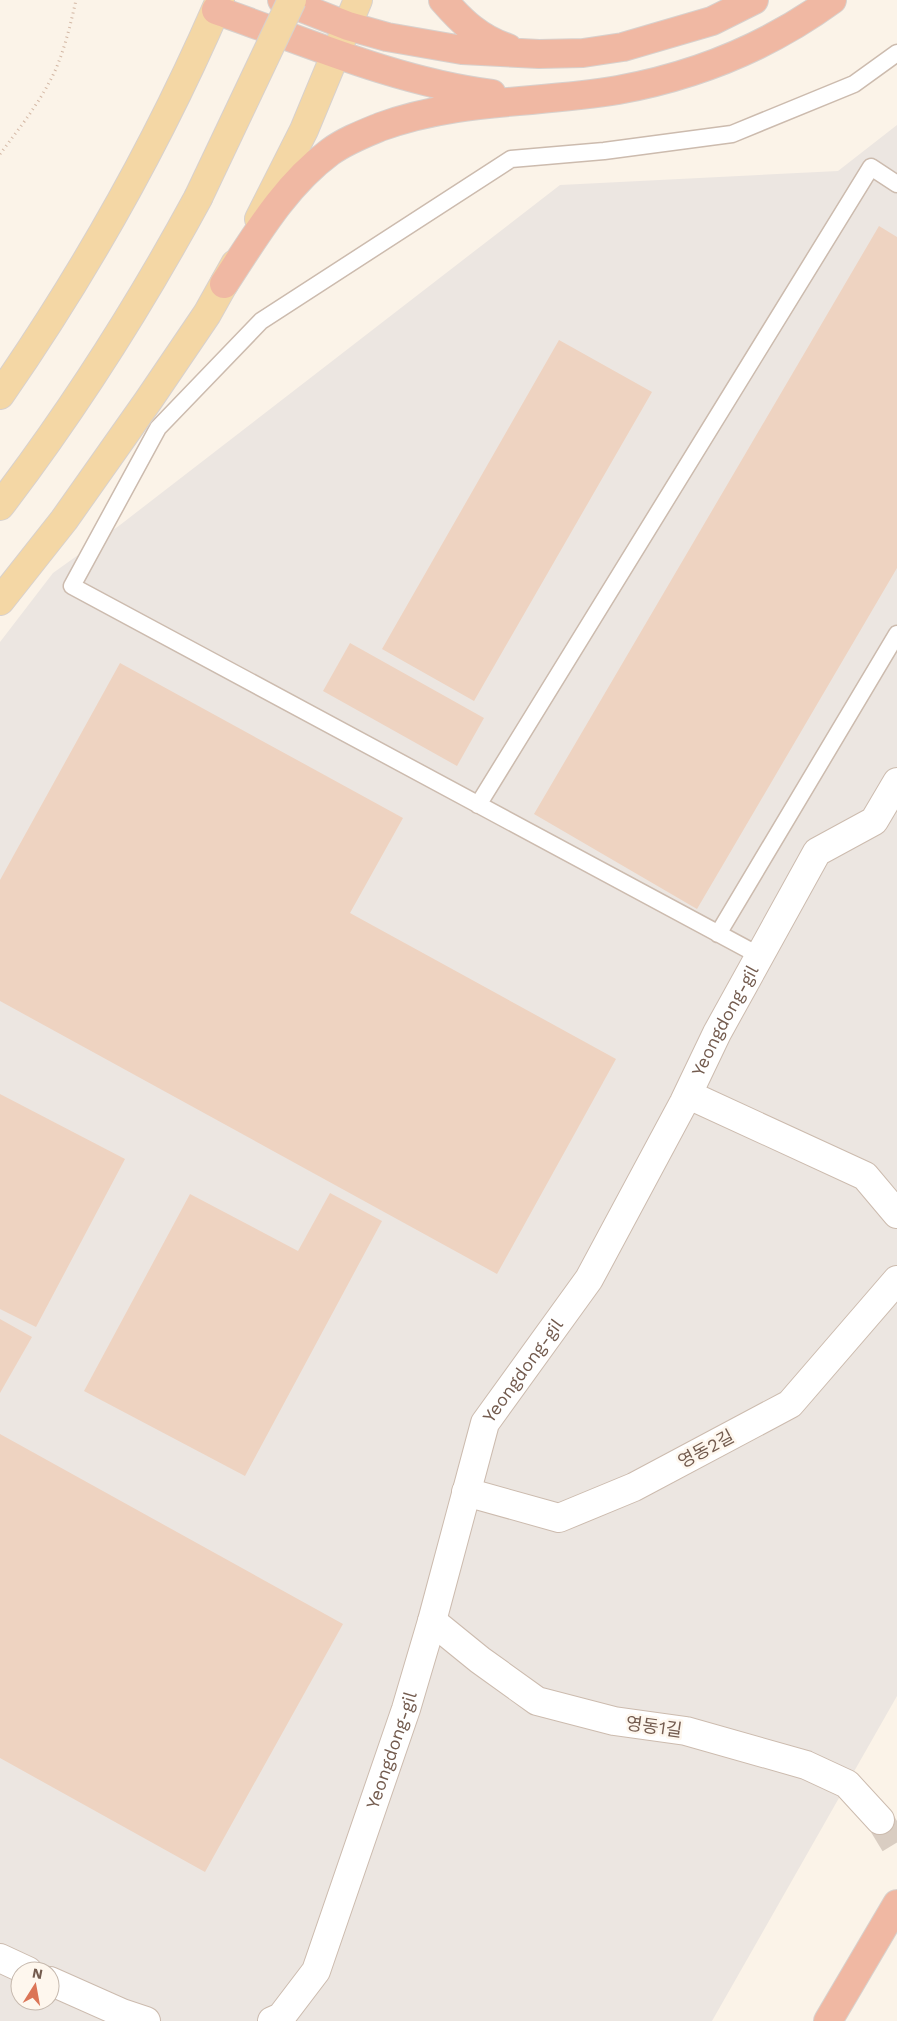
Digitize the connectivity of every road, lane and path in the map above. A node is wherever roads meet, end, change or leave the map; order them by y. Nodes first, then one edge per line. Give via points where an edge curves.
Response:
1 (76, 0) edge
2 (282, 0) edge
3 (292, 0) edge
4 (358, 0) edge
5 (443, 0) edge
6 (754, 0) edge
7 (832, 0) edge
8 (218, 5) edge
9 (348, 26) junction
10 (336, 53) junction
11 (897, 53) edge
12 (539, 54) junction
13 (549, 97) junction
14 (0, 154) edge
15 (897, 184) edge
16 (224, 284) junction
17 (0, 395) edge
18 (0, 506) edge
19 (0, 601) edge
20 (897, 634) edge
21 (897, 782) edge
22 (478, 805) junction
23 (718, 934) junction
24 (760, 956) junction
25 (688, 1094) junction
26 (897, 1214) edge
27 (897, 1280) edge
28 (466, 1492) junction
29 (432, 1621) junction
30 (880, 1820) tunnel mouth
31 (897, 1904) edge
32 (60, 1985) edge
33 (146, 2021) edge
34 (272, 2021) edge
35 (828, 2021) edge

1 - 14 path via 53,76
2 - 9 highway
3 - 18 main road, bridge via 164,262 124,326
4 - 9 main road
5 - 12 highway via 481,37 507,48
6 - 12 highway via 712,21 623,47 583,53
7 - 13 highway via 784,31 720,62 618,90
8 - 10 highway
8 - 17 main road via 123,198 76,280
9 - 10 main road
9 - 12 highway via 426,45
10 - 13 highway via 383,70 459,88 490,94
10 - 16 main road via 304,130
11 - 22 lane via 854,84 732,134 604,152 511,159 261,321 158,428 72,586
13 - 16 highway via 431,112 348,141 312,166 281,200
15 - 22 lane via 871,167
16 - 19 main road via 208,314 64,520
20 - 23 lane
21 - 24 street, Yeongdong-gil via 874,820 817,852
22 - 23 lane
23 - 24 lane
24 - 25 street, Yeongdong-gil via 717,1033
25 - 26 street via 865,1176
25 - 28 street, Yeongdong-gil via 589,1279 485,1423
27 - 28 street, 영동2길 via 790,1404 634,1487 559,1518
28 - 29 street, Yeongdong-gil
29 - 30 street, 영동1길 via 537,1700 614,1721 686,1731 806,1765 847,1784
29 - 34 street, Yeongdong-gil via 406,1709 316,1971 281,2017
31 - 35 highway
32 - 33 street

